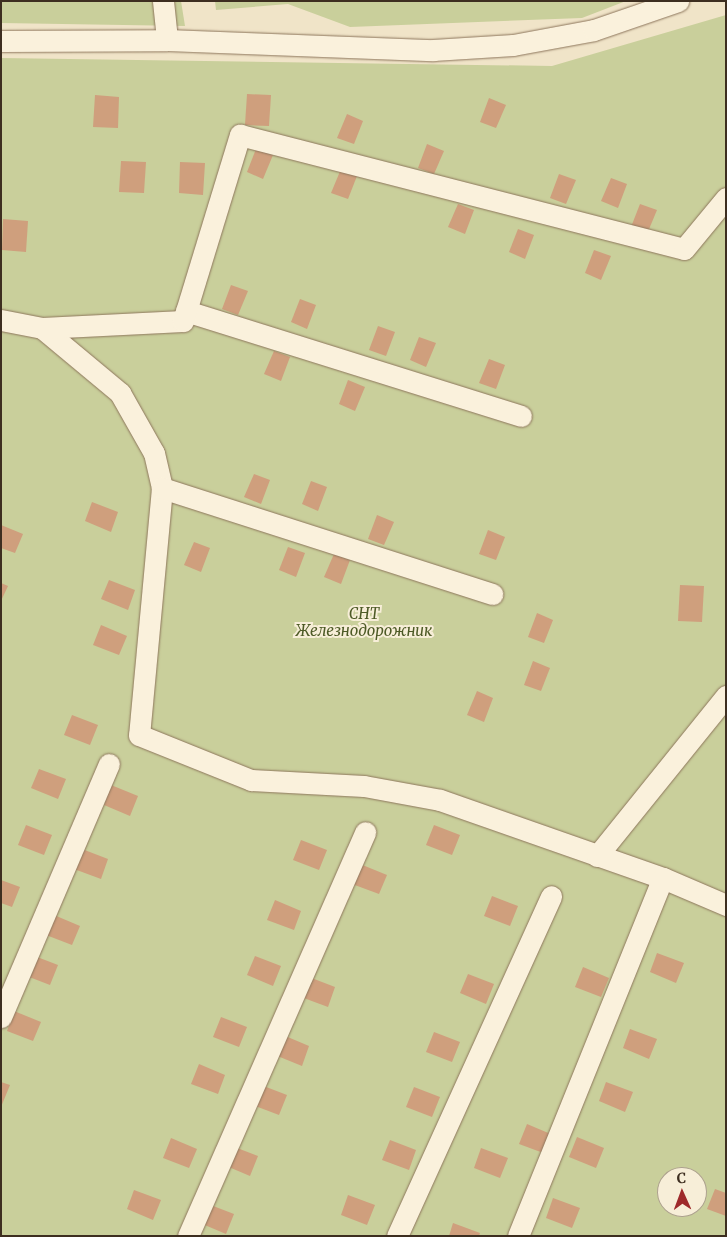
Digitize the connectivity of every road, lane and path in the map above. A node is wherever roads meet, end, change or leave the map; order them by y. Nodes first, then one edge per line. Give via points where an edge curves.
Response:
1 (163, 1) edge
2 (678, 1) edge
3 (167, 40) junction
4 (1, 41) edge
5 (726, 198) edge
6 (186, 311) junction
7 (1, 320) edge
8 (42, 328) junction
9 (521, 416) dead end
10 (162, 488) junction
11 (492, 594) dead end
12 (726, 696) edge
13 (109, 764) dead end
14 (365, 832) dead end
15 (597, 856) junction
16 (662, 878) junction
17 (552, 896) dead end
18 (726, 905) edge
19 (1, 1017) edge
20 (188, 1236) edge
21 (397, 1236) edge
22 (518, 1236) edge

1 - 3 street
2 - 3 street via 594,30 513,46 433,50
3 - 4 street
5 - 6 street via 684,249 240,135
6 - 8 street via 183,321
6 - 9 street
7 - 8 street
8 - 10 street via 120,393 154,453
10 - 11 street
10 - 15 street via 139,735 250,780 364,786 440,800
12 - 15 street
13 - 19 street
14 - 20 street
15 - 16 street
16 - 18 street
16 - 22 street
17 - 21 street

